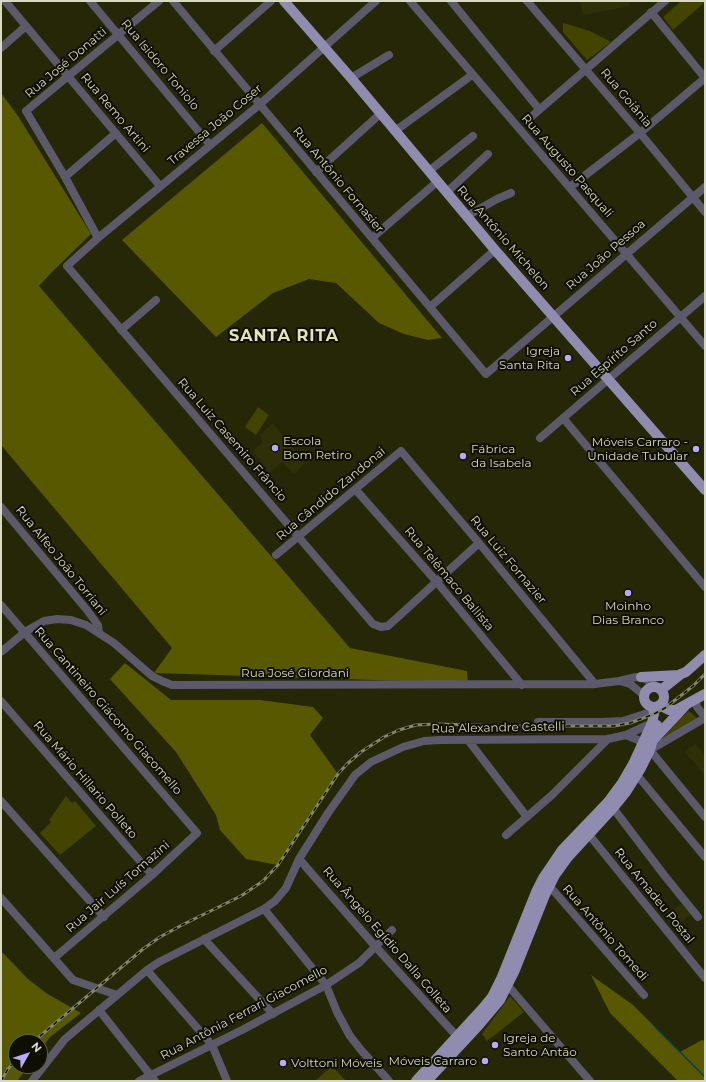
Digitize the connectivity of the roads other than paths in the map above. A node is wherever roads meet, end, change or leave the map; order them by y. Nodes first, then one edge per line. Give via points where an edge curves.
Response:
1 (5, 1) edge
2 (90, 1) edge
3 (159, 1) edge
4 (172, 1) edge
5 (272, 1) edge
6 (284, 1) edge
7 (376, 1) edge
8 (410, 1) edge
9 (451, 1) edge
10 (527, 1) edge
11 (665, 1) edge
12 (651, 12) junction
13 (26, 26) junction
14 (119, 34) junction
15 (1, 48) edge
16 (324, 48) junction
17 (214, 51) junction
18 (389, 55) dead end
19 (586, 70) junction
20 (472, 74) junction
21 (69, 76) junction
22 (351, 78) junction
23 (705, 78) edge
24 (259, 105) junction
25 (539, 109) junction
26 (380, 114) junction
27 (531, 117) dead end
28 (395, 131) junction
29 (116, 133) junction
30 (640, 133) junction
31 (473, 136) dead end
32 (210, 145) junction
33 (488, 154) dead end
34 (429, 171) junction
35 (316, 172) junction
36 (65, 177) junction
37 (438, 181) junction
38 (160, 186) junction
39 (570, 187) junction
40 (705, 187) edge
41 (447, 192) junction
42 (511, 193) dead end
43 (693, 197) junction
44 (705, 212) edge
45 (467, 216) junction
46 (98, 238) junction
47 (372, 238) junction
48 (495, 250) junction
49 (626, 253) junction
50 (67, 266) joint
51 (705, 296) edge
52 (156, 300) dead end
53 (430, 307) junction
54 (554, 316) junction
55 (680, 316) junction
56 (121, 330) junction
57 (705, 346) edge
58 (486, 374) joint
59 (609, 380) junction
60 (563, 418) junction
61 (540, 438) dead end
62 (401, 452) joint
63 (356, 490) junction
64 (705, 490) edge
65 (1, 507) edge
66 (298, 536) junction
67 (479, 544) junction
68 (276, 555) dead end
69 (436, 581) junction
70 (705, 587) edge
71 (1, 605) edge
72 (25, 632) junction
73 (99, 633) junction
74 (1, 652) edge
75 (705, 655) edge
76 (682, 674) junction
77 (641, 677) junction
78 (619, 681) junction
79 (595, 684) junction
80 (522, 685) junction
81 (705, 694) edge
82 (645, 696) junction
83 (695, 699) junction
84 (1, 701) edge
85 (659, 701) junction
86 (685, 706) junction
87 (705, 718) edge
88 (538, 722) dead end
89 (655, 722) junction
90 (626, 735) junction
91 (608, 739) junction
92 (468, 740) junction
93 (648, 745) junction
94 (637, 775) junction
95 (1, 801) edge
96 (610, 805) junction
97 (528, 816) junction
98 (705, 817) edge
99 (586, 831) junction
100 (197, 833) joint
101 (506, 835) dead end
102 (705, 857) edge
103 (299, 859) junction
104 (152, 875) junction
105 (546, 882) junction
106 (1, 898) edge
107 (264, 910) junction
108 (104, 917) junction
109 (698, 917) dead end
110 (392, 930) dead end
111 (204, 939) junction
112 (375, 946) junction
113 (54, 958) junction
114 (147, 970) junction
115 (703, 975) edge
116 (505, 982) junction
117 (326, 985) junction
118 (117, 995) junction
119 (644, 995) dead end
120 (99, 1010) junction
121 (273, 1014) junction
122 (459, 1040) junction
123 (212, 1045) junction
124 (153, 1078) edge
125 (32, 1081) edge
126 (139, 1081) edge
127 (227, 1081) edge
128 (389, 1081) edge
129 (416, 1081) edge
130 (427, 1081) edge
131 (590, 1081) edge

1 - 13 street, Rua Remo Artini
2 - 14 street, Rua Isidoro Toniolo
3 - 14 street, Rua José Donatti
4 - 17 street, Rua Antônio Fornasier
5 - 17 street
6 - 16 main road, Rua Antônio Michelon
7 - 16 street, Travessa João Coser
8 - 20 street, Rua Augusto Pasquali
9 - 25 street
10 - 19 street, Rua Goiânia
11 - 12 street
12 - 19 street
12 - 23 street
13 - 15 street
13 - 21 street, Rua Remo Artini
14 - 21 street, Rua José Donatti
14 - 32 street, Rua Isidoro Toniolo
16 - 22 main road, Rua Antônio Michelon
16 - 24 street, Travessa João Coser
17 - 24 street, Rua Antônio Fornasier
18 - 22 street
19 - 25 street
19 - 30 street, Rua Goiânia
20 - 28 street
20 - 39 street, Rua Augusto Pasquali
21 - 29 street, Rua Remo Artini
21 - 36 street, Rua José Donatti via 26,111
22 - 26 main road, Rua Antônio Michelon
23 - 30 street
24 - 32 street, Travessa João Coser
24 - 35 street, Rua Antônio Fornasier
25 - 27 street
26 - 28 main road, Rua Antônio Michelon
26 - 35 street
28 - 34 main road, Rua Antônio Michelon
29 - 36 street
29 - 38 street, Rua Remo Artini
30 - 39 street
30 - 43 street, Rua Goiânia
31 - 34 street
32 - 38 street, Travessa João Coser
33 - 41 street
34 - 37 main road, Rua Antônio Michelon
35 - 47 street, Rua Antônio Fornasier
36 - 46 street, Rua José Donatti
37 - 41 main road, Rua Antônio Michelon
37 - 47 street
38 - 46 street, Travessa João Coser
39 - 49 street, Rua Augusto Pasquali
40 - 43 street, Rua João Pessoa
41 - 45 main road, Rua Antônio Michelon
42 - 45 street
43 - 44 street, Rua Goiânia
43 - 49 street, Rua João Pessoa
45 - 48 main road, Rua Antônio Michelon
46 - 50 street, Travessa João Coser
47 - 53 street, Rua Antônio Fornasier
48 - 53 street
48 - 54 main road, Rua Antônio Michelon
49 - 54 street, Rua João Pessoa
49 - 55 street, Rua Augusto Pasquali
50 - 56 street, Rua Luiz Casemiro Frâncio
51 - 55 street, Rua Espírito Santo
52 - 56 street
53 - 58 street, Rua Antônio Fornasier
54 - 58 street, Rua João Pessoa
54 - 59 main road, Rua Antônio Michelon
55 - 57 street, Rua Augusto Pasquali
55 - 59 street, Rua Espírito Santo
56 - 66 street, Rua Luiz Casemiro Frâncio
59 - 60 street, Rua Espírito Santo
59 - 64 main road, Rua Antônio Michelon
60 - 61 street, Rua Espírito Santo
60 - 70 street
62 - 63 street, Rua Cândido Zandonai
62 - 67 street, Rua Luiz Fornazier
63 - 66 street, Rua Cândido Zandonai
63 - 69 street, Rua Telêmaco Ballista
65 - 73 street, Rua Alfeo João Torriani via 88,610 98,625
66 - 68 street, Rua Cândido Zandonai
66 - 69 street, Rua Luiz Casemiro Frâncio via 373,624 381,627 388,626
67 - 69 street
67 - 79 street, Rua Luiz Fornazier
69 - 80 street, Rua Telêmaco Ballista
71 - 72 street, Rua Cantineiro Giácomo Giacomello
72 - 73 street, Rua José Giordani via 44,621 58,619 72,620
72 - 74 street, Rua José Giordani
72 - 100 street, Rua Cantineiro Giácomo Giacomello
73 - 80 street, Rua José Giordani via 152,676 172,685
75 - 76 main road
76 - 77 main road
76 - 85 main road via 684,677
77 - 78 street, Rua José Giordani
77 - 85 street via 646,679
78 - 79 street, Rua José Giordani
78 - 82 street via 630,684
79 - 80 street, Rua José Giordani
81 - 83 main road
82 - 85 main road via 646,702
82 - 85 main road via 649,689
83 - 86 main road
83 - 87 street
84 - 104 street, Rua Mário Hillario Polleto
85 - 86 main road via 669,710
85 - 88 street via 623,721
85 - 89 main road
86 - 93 main road
87 - 93 street
89 - 90 street, Rua Alexandre Castelli
89 - 93 main road
90 - 91 street, Rua Alexandre Castelli
90 - 93 street
91 - 92 street, Rua Alexandre Castelli
91 - 97 street
92 - 97 street
92 - 103 street, Rua Alexandre Castelli via 411,744 371,762 355,775
93 - 94 main road
93 - 96 main road
93 - 98 street
94 - 96 main road
94 - 102 street
95 - 108 street
96 - 99 main road
96 - 109 street
97 - 101 street
99 - 105 main road via 553,862
99 - 115 street, Rua Amadeu Postal
100 - 104 street, Rua Jair Luís Tomazini
103 - 107 street, Rua Alexandre Castelli via 286,888 275,902
103 - 112 street, Rua Ângelo Egídio Dalla Colleta
104 - 108 street, Rua Jair Luís Tomazini
105 - 116 main road via 536,892 524,935
105 - 119 street, Rua Antônio Tomedi
106 - 113 street
107 - 111 street, Rua Alexandre Castelli
107 - 117 street
108 - 113 street, Rua Jair Luís Tomazini
110 - 112 street, Rua Antônia Ferrari Giacomello
111 - 114 street, Rua Alexandre Castelli
111 - 121 street
112 - 117 street, Rua Antônia Ferrari Giacomello via 359,963
112 - 122 street, Rua Ângelo Egídio Dalla Colleta
113 - 118 street via 76,982
114 - 118 street, Rua Alexandre Castelli
114 - 123 street
116 - 122 main road via 492,997 486,1010
116 - 131 street
117 - 121 street, Rua Antônia Ferrari Giacomello
117 - 128 street via 350,1036
118 - 120 street, Rua Alexandre Castelli
120 - 124 street
120 - 125 street, Rua Alexandre Castelli via 65,1039
121 - 123 street, Rua Antônia Ferrari Giacomello
122 - 129 main road
122 - 130 main road
123 - 124 street, Rua Antônia Ferrari Giacomello
123 - 127 street
124 - 126 street, Rua Antônia Ferrari Giacomello

